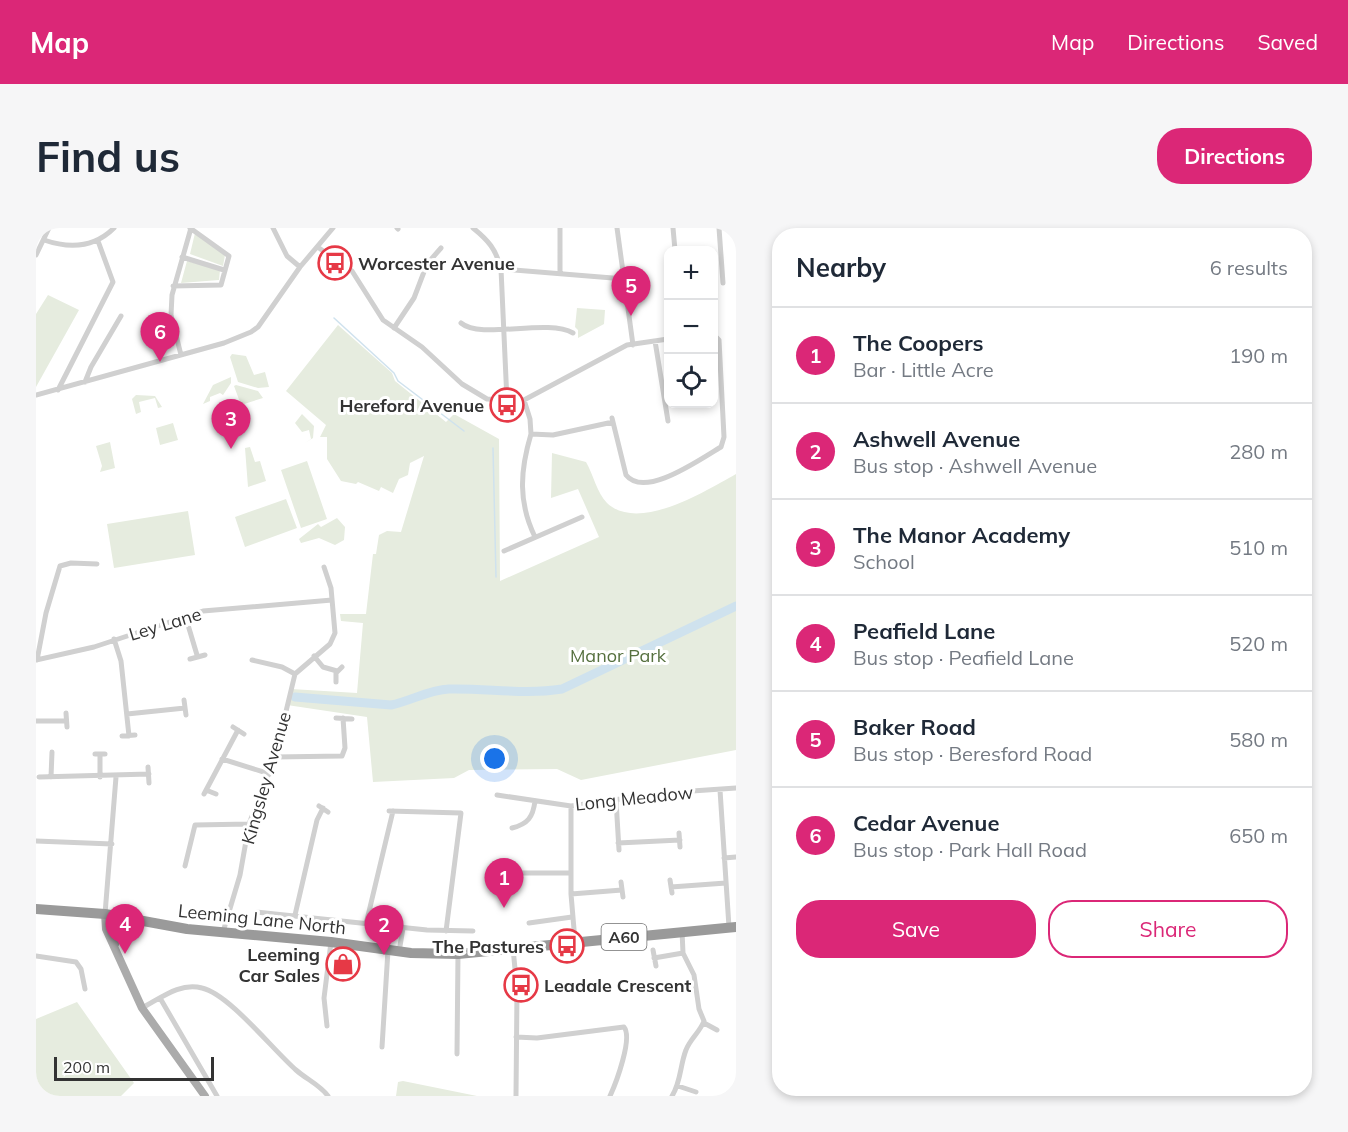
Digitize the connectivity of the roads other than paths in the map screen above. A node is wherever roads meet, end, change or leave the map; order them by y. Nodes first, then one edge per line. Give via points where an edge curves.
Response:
1 (49, 228) edge
2 (114, 228) edge
3 (191, 228) edge
4 (273, 228) edge
5 (333, 228) edge
6 (473, 228) edge
7 (560, 228) edge
8 (617, 228) edge
9 (673, 228) edge
10 (719, 228) edge
11 (44, 240) junction
12 (98, 241) junction
13 (675, 246) edge
14 (319, 248) junction
15 (441, 248) dead end
16 (36, 255) edge
17 (182, 257) junction
18 (300, 267) junction
19 (501, 268) junction
20 (224, 270) junction
21 (560, 273) junction
22 (625, 279) junction
23 (723, 283) dead end
24 (173, 286) junction
25 (120, 320) dead end
26 (461, 323) dead end
27 (394, 328) junction
28 (506, 329) junction
29 (573, 333) dead end
30 (718, 339) edge
31 (664, 340) edge
32 (655, 341) junction
33 (633, 345) junction
34 (181, 355) junction
35 (85, 382) junction
36 (58, 390) junction
37 (36, 395) edge
38 (524, 400) junction
39 (507, 401) junction
40 (669, 421) dead end
41 (531, 434) junction
42 (582, 517) dead end
43 (535, 537) junction
44 (504, 551) dead end
45 (97, 564) dead end
46 (335, 570) dead end
47 (332, 600) junction
48 (185, 615) junction
49 (114, 639) junction
50 (197, 655) junction
51 (205, 655) dead end
52 (314, 656) junction
53 (190, 659) dead end
54 (36, 660) edge
55 (252, 660) dead end
56 (295, 674) junction
57 (336, 682) dead end
58 (184, 700) dead end
59 (185, 708) junction
60 (66, 713) dead end
61 (127, 714) junction
62 (186, 715) dead end
63 (336, 718) dead end
64 (343, 718) junction
65 (352, 719) dead end
66 (36, 721) edge
67 (65, 721) junction
68 (67, 727) dead end
69 (244, 734) dead end
70 (128, 736) dead end
71 (52, 752) dead end
72 (100, 754) dead end
73 (275, 757) junction
74 (222, 759) junction
75 (270, 774) junction
76 (46, 777) junction
77 (100, 777) junction
78 (116, 777) junction
79 (149, 783) dead end
80 (41, 785) dead end
81 (736, 788) edge
82 (720, 790) junction
83 (216, 794) dead end
84 (497, 795) dead end
85 (615, 800) junction
86 (536, 801) junction
87 (571, 806) junction
88 (324, 809) dead end
89 (249, 824) junction
90 (512, 828) dead end
91 (36, 841) edge
92 (618, 843) junction
93 (112, 844) junction
94 (680, 847) dead end
95 (619, 850) dead end
96 (736, 857) edge
97 (724, 858) junction
98 (184, 862) dead end
99 (533, 864) dead end
100 (520, 873) dead end
101 (533, 873) junction
102 (571, 873) junction
103 (670, 880) dead end
104 (621, 882) dead end
105 (726, 883) junction
106 (622, 890) junction
107 (571, 894) junction
108 (623, 897) dead end
109 (727, 905) junction
110 (736, 905) edge
111 (36, 909) edge
112 (256, 912) dead end
113 (105, 914) junction
114 (296, 915) junction
115 (572, 917) junction
116 (529, 923) dead end
117 (366, 924) junction
118 (732, 927) edge
119 (403, 928) junction
120 (447, 931) junction
121 (473, 931) dead end
122 (682, 931) junction
123 (223, 933) junction
124 (575, 941) junction
125 (331, 942) junction
126 (513, 948) junction
127 (653, 950) dead end
128 (393, 951) junction
129 (684, 953) junction
130 (458, 954) junction
131 (36, 956) edge
132 (654, 958) junction
133 (656, 966) dead end
134 (85, 989) dead end
135 (160, 998) junction
136 (142, 1008) junction
137 (319, 1019) dead end
138 (327, 1019) junction
139 (704, 1023) junction
140 (327, 1026) dead end
141 (717, 1030) dead end
142 (516, 1037) junction
143 (381, 1047) dead end
144 (457, 1054) dead end
145 (678, 1086) junction
146 (696, 1092) dead end
147 (205, 1096) edge
148 (217, 1096) edge
149 (328, 1096) edge
150 (516, 1096) edge
151 (610, 1096) edge
152 (672, 1096) edge

1 - 11 street
2 - 12 street
3 - 17 street
3 - 20 street via 229,256
4 - 18 street via 287,256
5 - 14 street
6 - 19 street via 490,241
7 - 21 street
8 - 22 street
9 - 13 street
10 - 23 street
11 - 12 street via 72,246
11 - 16 street
12 - 36 street via 113,282
14 - 18 street
14 - 27 street via 352,271 376,312
15 - 27 street via 427,264 414,298
17 - 20 street
17 - 24 street
18 - 34 street via 251,332
19 - 21 street
19 - 28 street
20 - 24 street via 221,285
21 - 22 street
22 - 33 street
24 - 34 street via 171,315
25 - 35 street
26 - 28 street via 471,328
27 - 39 street via 481,396
28 - 29 street via 540,328
28 - 39 street
30 - 41 street via 724,437 721,447 661,480 631,482 613,420 553,435
31 - 32 street
32 - 33 street
32 - 40 street
33 - 38 street
34 - 35 street
35 - 36 street
36 - 37 street
38 - 39 street
38 - 41 street
41 - 43 street via 523,461 524,513
42 - 43 street
43 - 44 street
45 - 54 street via 60,566
46 - 47 street via 326,570
47 - 48 street, Ley Lane
47 - 52 street via 333,639
48 - 49 street, Ley Lane
48 - 50 street
49 - 54 street, Ley Lane
49 - 61 street via 121,661
50 - 51 street
50 - 53 street
52 - 56 street
52 - 57 street via 323,667 340,669
55 - 56 street
56 - 73 street, Kingsley Avenue
58 - 59 street
59 - 61 street
59 - 62 street
60 - 67 street
61 - 70 street
63 - 64 street
64 - 65 street
64 - 73 street via 342,756
66 - 67 street
67 - 68 street
69 - 74 street via 236,728
71 - 76 street
72 - 77 street
73 - 75 street, Kingsley Avenue
74 - 75 street
74 - 83 street via 205,792
75 - 89 street, Kingsley Avenue
76 - 77 street
76 - 80 street
77 - 78 street
78 - 79 street via 148,771
78 - 93 street
81 - 82 street, Long Meadow
82 - 85 street, Long Meadow
82 - 97 street
84 - 86 street, Long Meadow
85 - 87 street, Long Meadow
85 - 92 street
86 - 87 street, Long Meadow
86 - 90 street via 528,822
87 - 102 street
88 - 114 street via 317,820
89 - 98 street via 195,825
89 - 123 street, Kingsley Avenue via 240,875
91 - 93 street
92 - 94 street via 680,837
92 - 95 street
93 - 113 street
96 - 97 street
97 - 105 street
99 - 101 street
100 - 101 street
101 - 102 street
102 - 107 street
103 - 105 street via 671,890
104 - 106 street
105 - 109 street
106 - 107 street
106 - 108 street
107 - 115 street
109 - 110 street
109 - 118 street
111 - 113 highway, Leeming Lane North / A60
112 - 114 street
113 - 123 highway, Leeming Lane North / A60
113 - 136 main road via 105,926
114 - 117 street
115 - 116 street via 536,918
115 - 124 street
117 - 119 street
117 - 120 street via 391,811 461,813
118 - 122 highway, Leeming Lane North / A60
119 - 120 street
119 - 128 street
120 - 121 street
122 - 124 highway, Leeming Lane North / A60
122 - 129 street
123 - 125 highway, Leeming Lane North / A60
124 - 126 highway, Leeming Lane North / A60
125 - 128 highway, Leeming Lane North / A60
125 - 138 street via 324,998
126 - 130 highway, Leeming Lane North / A60
126 - 142 street
127 - 132 street
128 - 130 highway, Leeming Lane North / A60
128 - 143 street
129 - 132 street
129 - 139 street via 696,984
130 - 144 street
131 - 134 street via 76,962
132 - 133 street
135 - 136 street
135 - 148 street
135 - 149 street via 186,987 211,991
136 - 147 main road
137 - 138 street
138 - 140 street
139 - 141 street
139 - 145 street via 686,1051
142 - 150 street
142 - 151 street via 627,1029 618,1077
145 - 146 street
145 - 152 street

